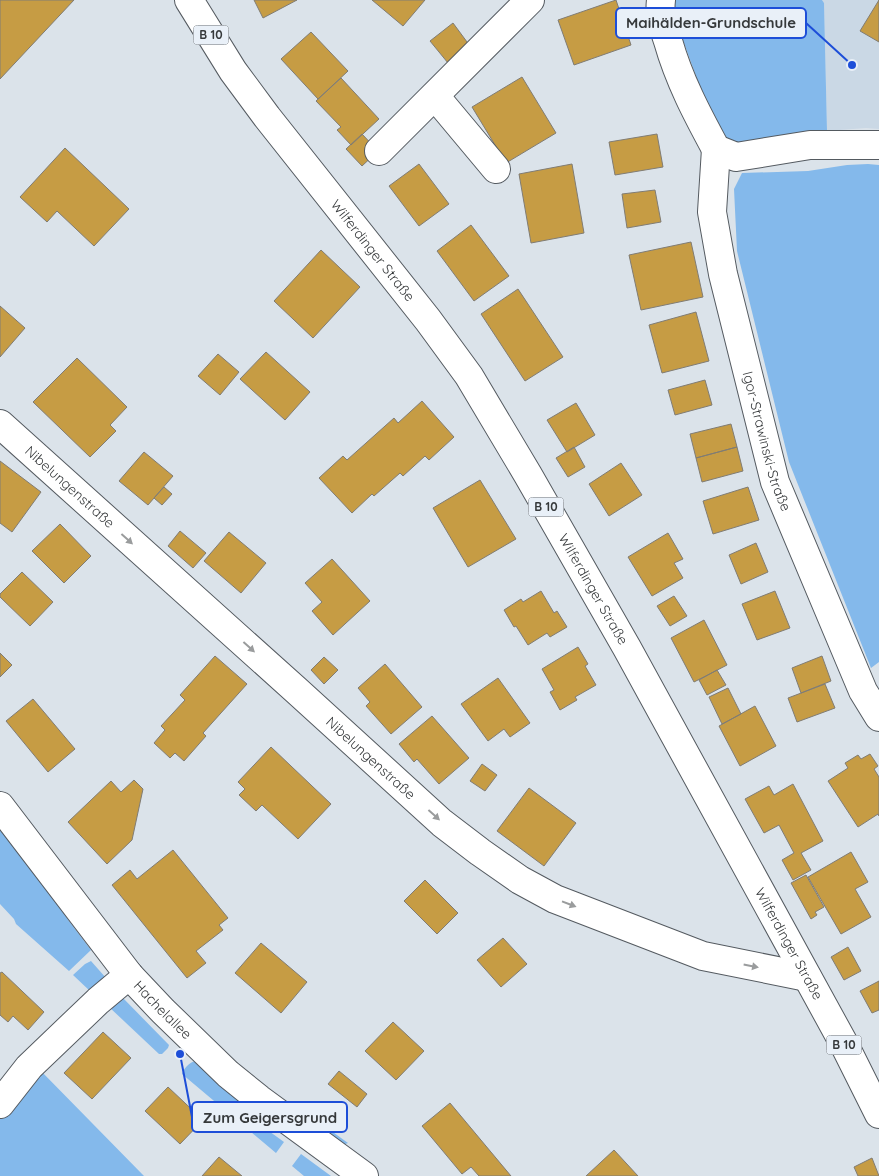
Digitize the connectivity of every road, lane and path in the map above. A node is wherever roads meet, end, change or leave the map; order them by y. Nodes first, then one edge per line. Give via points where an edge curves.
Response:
1 (189, 0) edge
2 (530, 0) edge
3 (662, 0) edge
4 (435, 96) junction
5 (879, 145) edge
6 (716, 149) junction
7 (380, 151) dead end
8 (496, 169) dead end
9 (0, 424) edge
10 (879, 717) edge
11 (0, 806) edge
12 (129, 975) junction
13 (807, 977) junction
14 (0, 1104) edge
15 (879, 1114) edge
16 (352, 1172) edge

1 - 13 street, Wilferdinger Straße / B 10 via 233,71 267,117 469,376 627,648
2 - 4 street
3 - 6 street via 659,12 676,69
4 - 7 street
4 - 8 street
5 - 6 street via 810,145 736,157
6 - 10 street, Igor-Strawinski-Straße via 712,212 721,265 775,482 863,691
9 -> 13 street, Nibelungenstraße via 442,823 520,880 555,899 703,956
11 - 12 street, Hachelallee
12 - 14 street via 29,1067
12 - 16 street, Hachelallee via 158,1015 276,1119
13 - 15 street, Wilferdinger Straße / B 10

